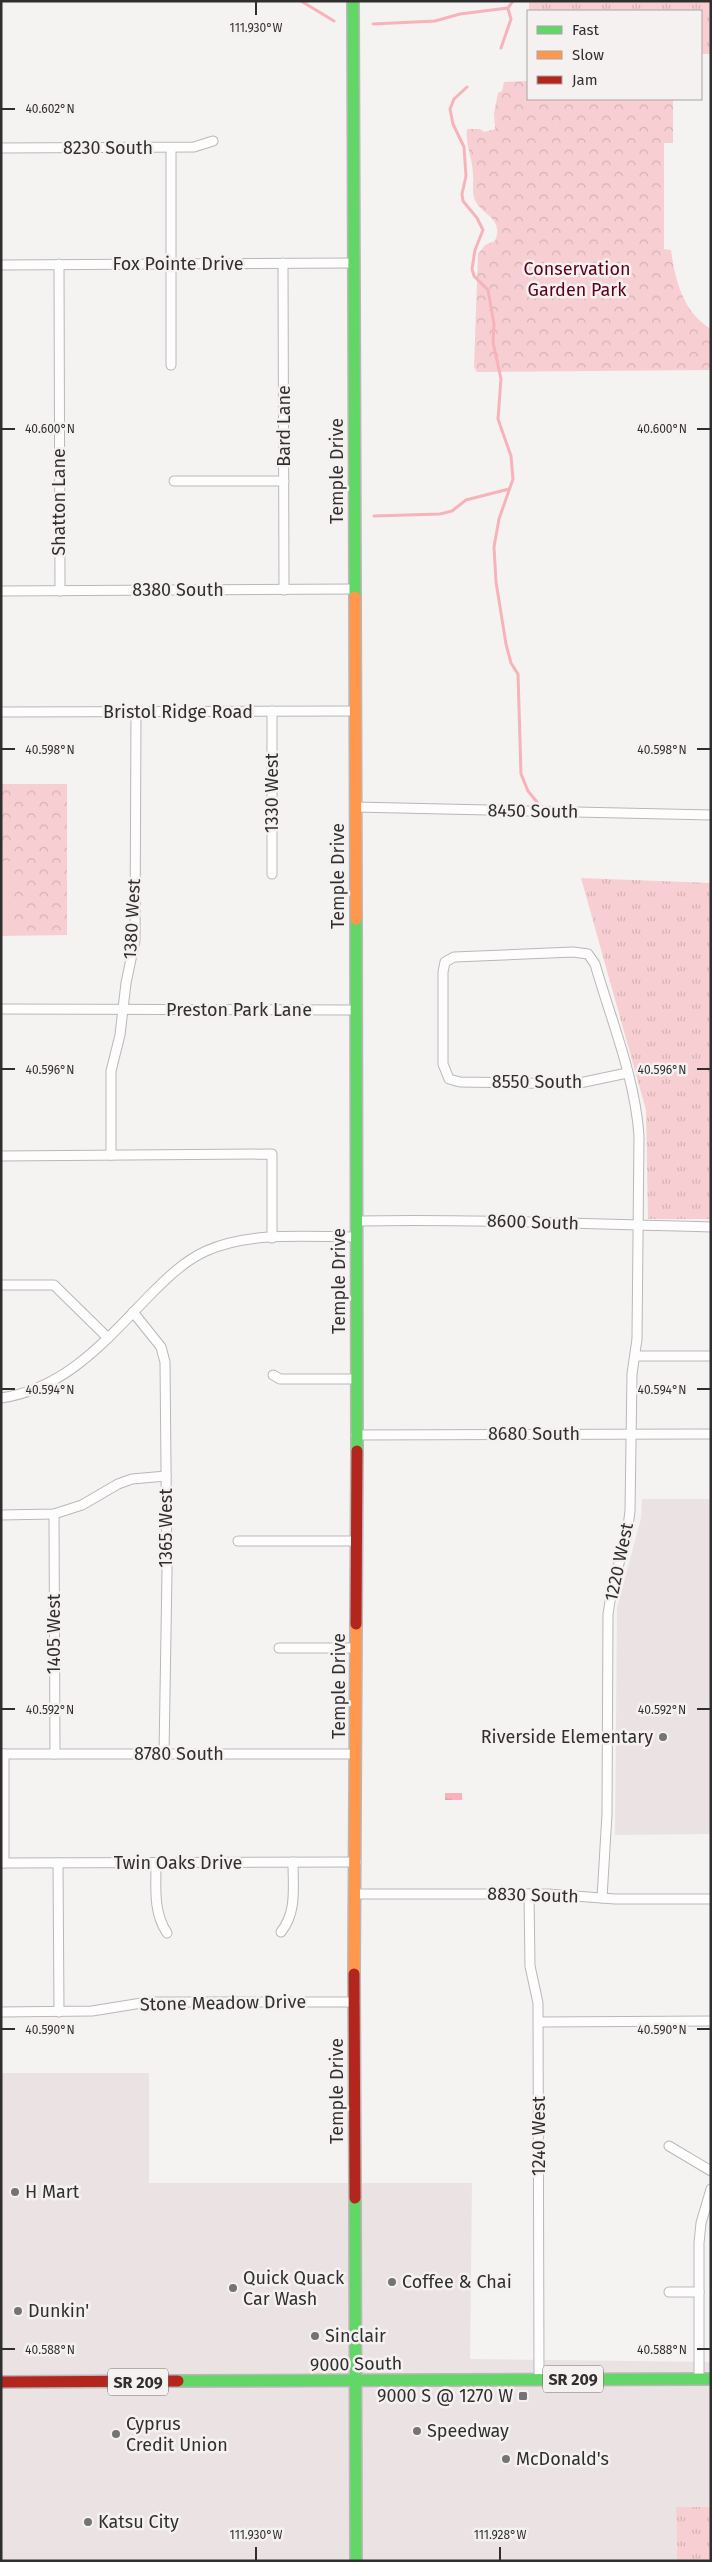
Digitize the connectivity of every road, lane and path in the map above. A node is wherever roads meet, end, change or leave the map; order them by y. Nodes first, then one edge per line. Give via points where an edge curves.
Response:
1 (353, 1) edge
2 (213, 141) dead end
3 (1, 148) edge
4 (171, 148) junction
5 (283, 263) junction
6 (354, 263) junction
7 (58, 264) junction
8 (172, 264) junction
9 (1, 265) edge
10 (171, 365) dead end
11 (174, 481) dead end
12 (284, 481) junction
13 (355, 589) junction
14 (284, 590) junction
15 (1, 591) edge
16 (60, 591) junction
17 (272, 711) junction
18 (355, 711) junction
19 (1, 712) edge
20 (136, 712) junction
21 (355, 807) junction
22 (711, 815) edge
23 (272, 874) dead end
24 (1, 1010) edge
25 (123, 1010) junction
26 (356, 1010) junction
27 (627, 1072) junction
28 (447, 1077) joint
29 (111, 1155) junction
30 (1, 1156) edge
31 (356, 1221) junction
32 (638, 1225) junction
33 (711, 1227) edge
34 (356, 1237) junction
35 (272, 1238) junction
36 (1, 1285) edge
37 (133, 1312) junction
38 (108, 1338) junction
39 (636, 1356) junction
40 (711, 1356) edge
41 (273, 1374) dead end
42 (356, 1379) junction
43 (1, 1398) edge
44 (631, 1434) junction
45 (711, 1434) edge
46 (356, 1435) junction
47 (166, 1476) junction
48 (54, 1514) junction
49 (1, 1515) edge
50 (238, 1541) dead end
51 (356, 1541) junction
52 (279, 1648) dead end
53 (356, 1648) junction
54 (2, 1754) edge
55 (55, 1754) junction
56 (164, 1754) junction
57 (356, 1754) junction
58 (293, 1862) junction
59 (356, 1862) junction
60 (3, 1863) edge
61 (58, 1863) junction
62 (156, 1863) junction
63 (356, 1894) junction
64 (529, 1894) junction
65 (602, 1898) junction
66 (711, 1899) edge
67 (281, 1932) dead end
68 (167, 1933) dead end
69 (355, 2002) junction
70 (1, 2012) edge
71 (59, 2012) junction
72 (539, 2022) junction
73 (711, 2022) edge
74 (669, 2146) dead end
75 (711, 2171) edge
76 (711, 2189) edge
77 (669, 2292) dead end
78 (699, 2292) junction
79 (539, 2379) junction
80 (705, 2379) edge
81 (1, 2382) edge
82 (356, 2382) junction
83 (356, 2561) edge

1 - 6 street, Temple Drive
2 - 4 street, 8230 South via 194,147
3 - 4 street, 8230 South
4 - 8 street
5 - 6 street, Fox Pointe Drive
5 - 8 street, Fox Pointe Drive
5 - 12 street, Bard Lane
6 - 13 street, Temple Drive
7 - 8 street, Fox Pointe Drive
7 - 9 street, Fox Pointe Drive
7 - 16 street, Shatton Lane
8 - 10 street
11 - 12 street
12 - 14 street, Bard Lane
13 - 14 street, 8380 South
13 - 18 street, Temple Drive
14 - 16 street, 8380 South
15 - 16 street, 8380 South
17 - 18 street, Bristol Ridge Road
17 - 20 street, Bristol Ridge Road
17 - 23 street, 1330 West
18 - 21 street, Temple Drive
19 - 20 street, Bristol Ridge Road
20 - 25 street, 1380 West via 135,940
21 - 22 street, 8450 South
21 - 26 street, Temple Drive
24 - 25 street, Preston Park Lane
25 - 26 street, Preston Park Lane
25 - 29 street, 1380 West via 110,1071
26 - 31 street, Temple Drive
27 - 28 street, 8550 South via 575,1084 460,1082
27 - 28 street, 1220 West via 595,964 588,954 573,952 454,957 445,962 443,1064
27 - 32 street, 1220 West via 638,1124
29 - 30 street
29 - 35 street via 272,1154
31 - 32 street, 8600 South via 522,1220
31 - 34 street, Temple Drive
32 - 33 street, 8600 South
32 - 39 street, 1220 West
34 - 35 street
34 - 42 street, Temple Drive
35 - 37 street via 247,1239 206,1251 172,1273
36 - 38 street via 54,1285
37 - 38 street
37 - 47 street, 1365 West via 156,1340 165,1362
38 - 43 street via 51,1384 19,1396
39 - 40 street
39 - 44 street, 1220 West via 632,1374
41 - 42 street via 280,1379
42 - 46 street, Temple Drive
44 - 45 street, 8680 South
44 - 46 street, 8680 South
44 - 65 street, 1220 West via 630,1511 608,1614 607,1814
46 - 51 street, Temple Drive
47 - 48 street via 132,1479 82,1505
47 - 56 street, 1365 West
48 - 49 street
48 - 55 street, 1405 West
50 - 51 street
51 - 53 street, Temple Drive
52 - 53 street
53 - 57 street, Temple Drive
54 - 55 street, 8780 South
54 - 60 street
55 - 56 street, 8780 South
56 - 57 street, 8780 South
57 - 59 street, Temple Drive
58 - 59 street, Twin Oaks Drive
58 - 62 street, Twin Oaks Drive
58 - 67 street via 293,1909 290,1921
59 - 63 street, Temple Drive
60 - 61 street, Twin Oaks Drive
61 - 62 street, Twin Oaks Drive
61 - 71 street
62 - 68 street via 156,1907 159,1922
63 - 64 street, 8830 South
63 - 69 street, Temple Drive
64 - 65 street, 8830 South
64 - 72 street, 1240 West via 530,1966 538,1998
65 - 66 street, 8830 South
69 - 71 street, Stone Meadow Drive via 148,2002 92,2011
69 - 82 street, Temple Drive
70 - 71 street, Stone Meadow Drive
72 - 73 street
72 - 79 street, 1240 West
74 - 75 street
76 - 78 street via 701,2223
77 - 78 street
78 - 80 street
79 - 80 street, 9000 South / SR 209
79 - 82 street, 9000 South / SR 209
81 - 82 street, 9000 South / SR 209
82 - 83 street, Temple Drive

